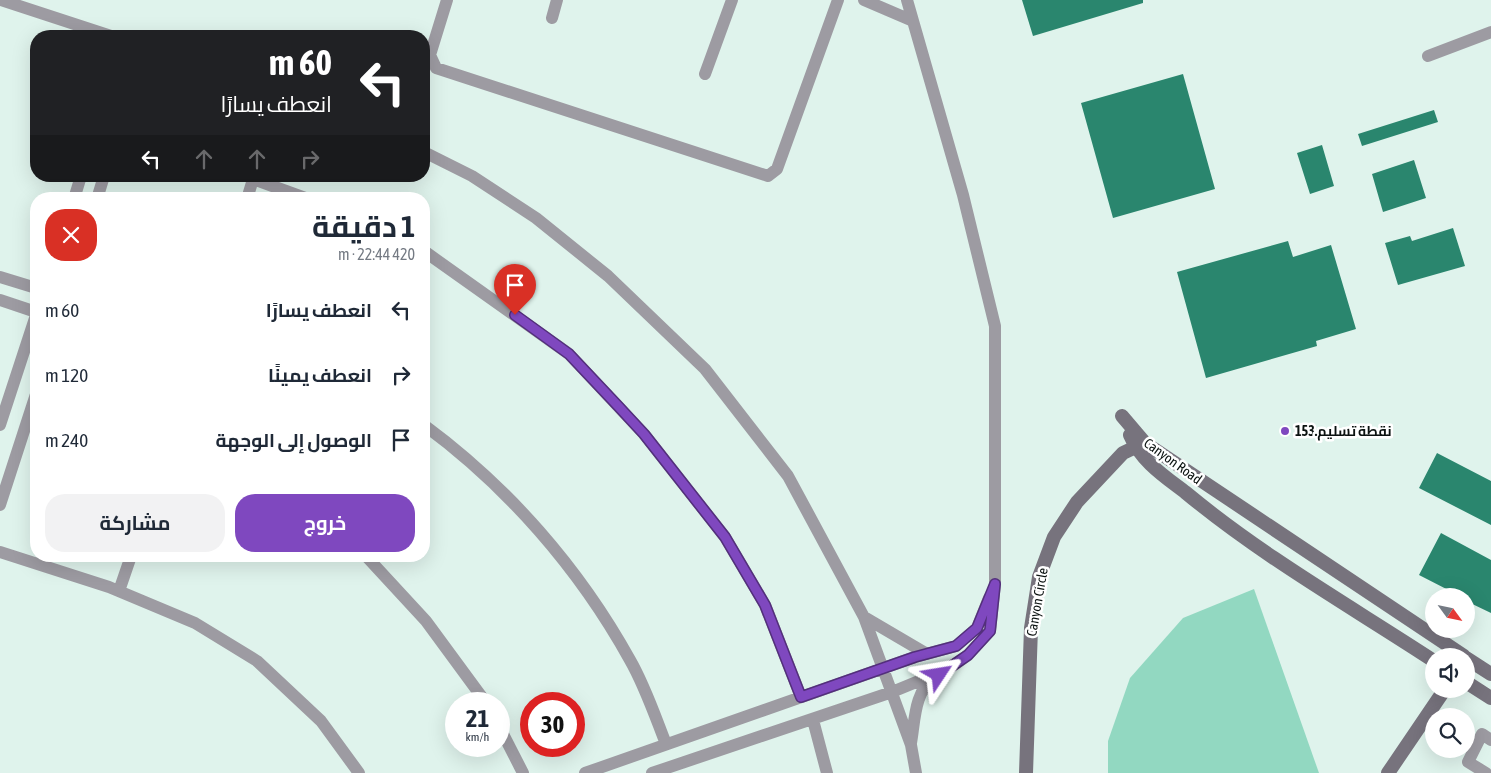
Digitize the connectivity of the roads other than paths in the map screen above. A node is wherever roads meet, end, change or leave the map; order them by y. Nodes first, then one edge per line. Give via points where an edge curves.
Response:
1 (1, 0) edge
2 (447, 0) edge
3 (557, 0) edge
4 (732, 0) edge
5 (838, 0) edge
6 (864, 0) edge
7 (907, 0) edge
8 (552, 18) dead end
9 (913, 21) junction
10 (93, 30) edge
11 (1491, 32) edge
12 (1428, 56) dead end
13 (705, 74) dead end
14 (430, 155) edge
15 (266, 182) edge
16 (291, 192) edge
17 (430, 255) edge
18 (0, 277) edge
19 (30, 286) edge
20 (0, 300) edge
21 (30, 312) edge
22 (30, 333) edge
23 (30, 412) edge
24 (0, 426) edge
25 (430, 429) edge
26 (1140, 444) junction
27 (0, 504) edge
28 (0, 552) edge
29 (30, 562) edge
30 (31, 562) edge
31 (129, 562) edge
32 (372, 562) edge
33 (995, 584) junction
34 (119, 591) junction
35 (864, 617) junction
36 (1452, 648) edge
37 (927, 654) junction
38 (1425, 655) edge
39 (1475, 663) edge
40 (884, 669) junction
41 (948, 669) junction
42 (1491, 674) edge
43 (1475, 688) edge
44 (478, 692) edge
45 (892, 692) junction
46 (801, 697) junction
47 (1439, 698) edge
48 (1491, 698) edge
49 (813, 720) junction
50 (1491, 740) edge
51 (666, 744) junction
52 (910, 745) junction
53 (510, 748) edge
54 (677, 769) edge
55 (359, 773) edge
56 (523, 773) edge
57 (585, 773) edge
58 (652, 773) edge
59 (827, 773) edge
60 (916, 773) edge
61 (1026, 773) edge
62 (1388, 773) edge
63 (1486, 773) edge

1 - 10 street
2 - 5 street via 430,55 436,68 768,176 777,169
3 - 8 street
4 - 13 street
6 - 9 street
7 - 9 street
9 - 33 street via 963,195 995,326
11 - 12 street
14 - 35 street via 472,176 536,218 608,276 705,369 788,476
15 - 16 street
17 - 46 street via 569,354 644,434 725,537 765,605
18 - 19 street
20 - 21 street
22 - 24 street
23 - 27 street
25 - 51 street via 457,449 520,508 573,572 630,661
26 - 36 main road, Canyon Road
26 - 38 main road, Canyon Road via 1148,463 1221,522
26 - 61 main road, Canyon Circle via 1122,453 1077,502 1054,537 1039,577 1031,628
28 - 29 street
30 - 34 street
31 - 34 street
32 - 44 street via 426,620
33 - 37 street via 977,628 956,646
33 - 41 street via 990,631 968,655
34 - 55 street via 195,623 257,661 321,721
35 - 37 street
35 - 40 street
37 - 40 street
39 - 42 main road, Canyon Road
40 - 45 street
40 - 46 street
41 - 45 street
41 - 52 street via 930,681 919,698
43 - 48 main road
45 - 49 street
45 - 52 street
46 - 51 street
47 - 62 main road
49 - 54 street
49 - 59 street
50 - 63 street via 1482,734 1468,762
51 - 57 street
52 - 60 street
53 - 56 street
54 - 58 street

